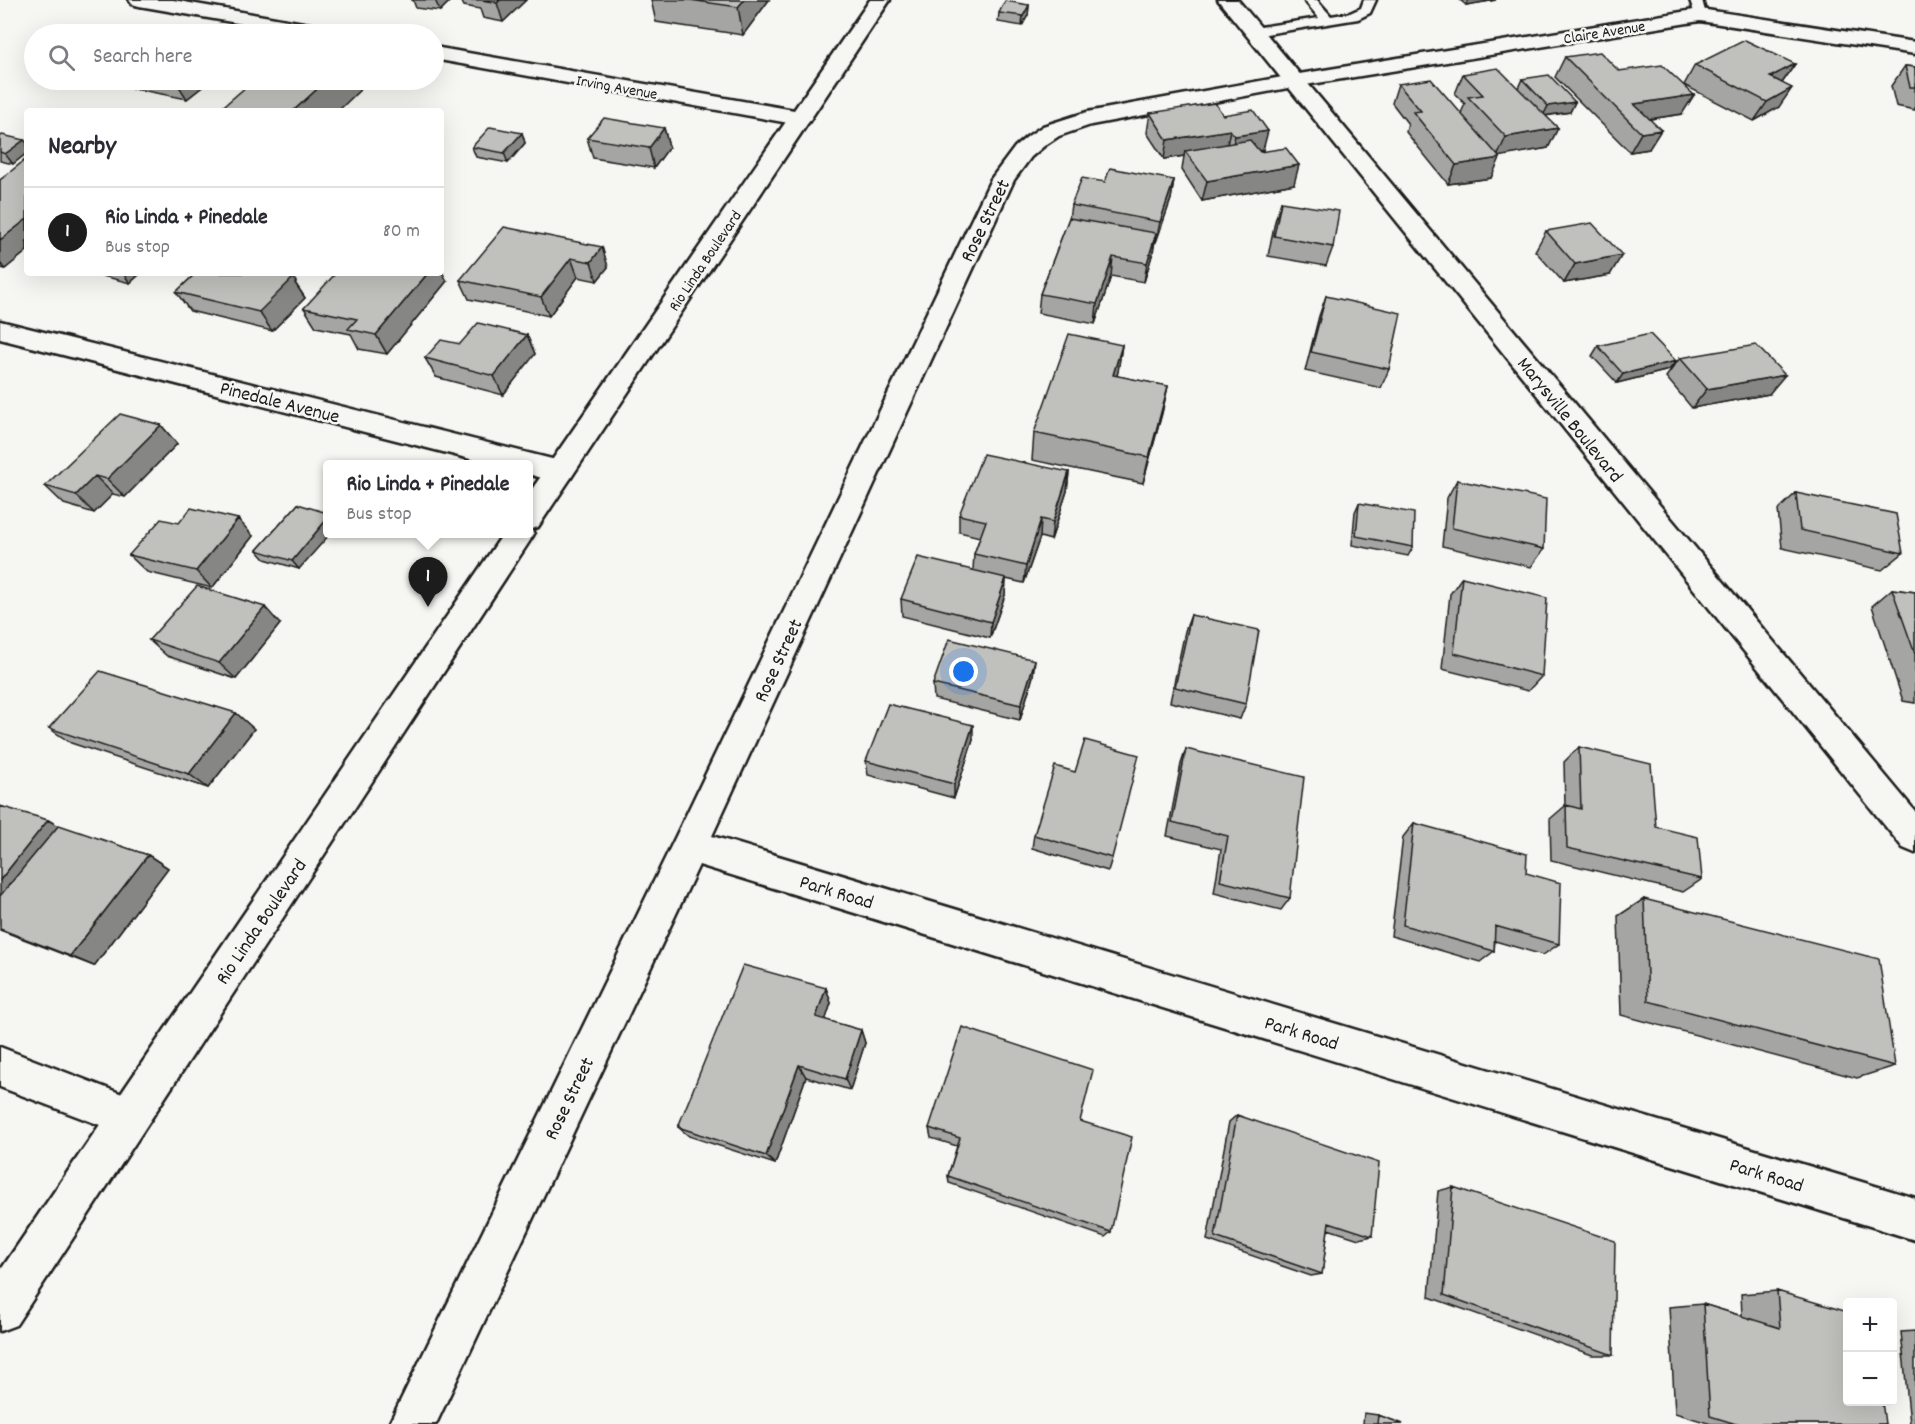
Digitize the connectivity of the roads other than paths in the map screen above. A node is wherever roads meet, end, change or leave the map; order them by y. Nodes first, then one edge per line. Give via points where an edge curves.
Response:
1 (139, 0) edge
2 (880, 0) edge
3 (1228, 0) edge
4 (1310, 0) edge
5 (1370, 0) edge
6 (1698, 8) edge
7 (1328, 20) junction
8 (275, 24) edge
9 (1254, 32) junction
10 (1915, 48) edge
11 (444, 55) edge
12 (1293, 81) junction
13 (800, 118) junction
14 (0, 330) edge
15 (513, 460) edge
16 (533, 465) edge
17 (560, 472) junction
18 (533, 512) edge
19 (516, 538) edge
20 (1900, 804) edge
21 (1915, 837) edge
22 (690, 846) junction
23 (0, 1067) edge
24 (129, 1116) junction
25 (1915, 1219) edge
26 (0, 1309) edge
27 (412, 1424) edge

1 - 8 street
2 - 13 street, Rio Linda Boulevard
3 - 9 street, Marysville Boulevard
4 - 7 lane
5 - 7 lane via 1366,10
6 - 10 street, Claire Avenue
6 - 12 street, Claire Avenue
7 - 9 lane
9 - 12 street, Marysville Boulevard
11 - 13 street, Irving Avenue
12 - 20 street, Marysville Boulevard
12 - 22 street, Rose Street via 1087,119 1051,131 1011,165
13 - 17 street, Rio Linda Boulevard
14 - 15 street, Pinedale Avenue
16 - 17 street, Pinedale Avenue
17 - 18 street, Rio Linda Boulevard
19 - 24 street, Rio Linda Boulevard
20 - 21 street, Marysville Boulevard
22 - 25 street, Park Road
22 - 27 street, Rose Street
23 - 24 street
24 - 26 street, Rio Linda Boulevard

